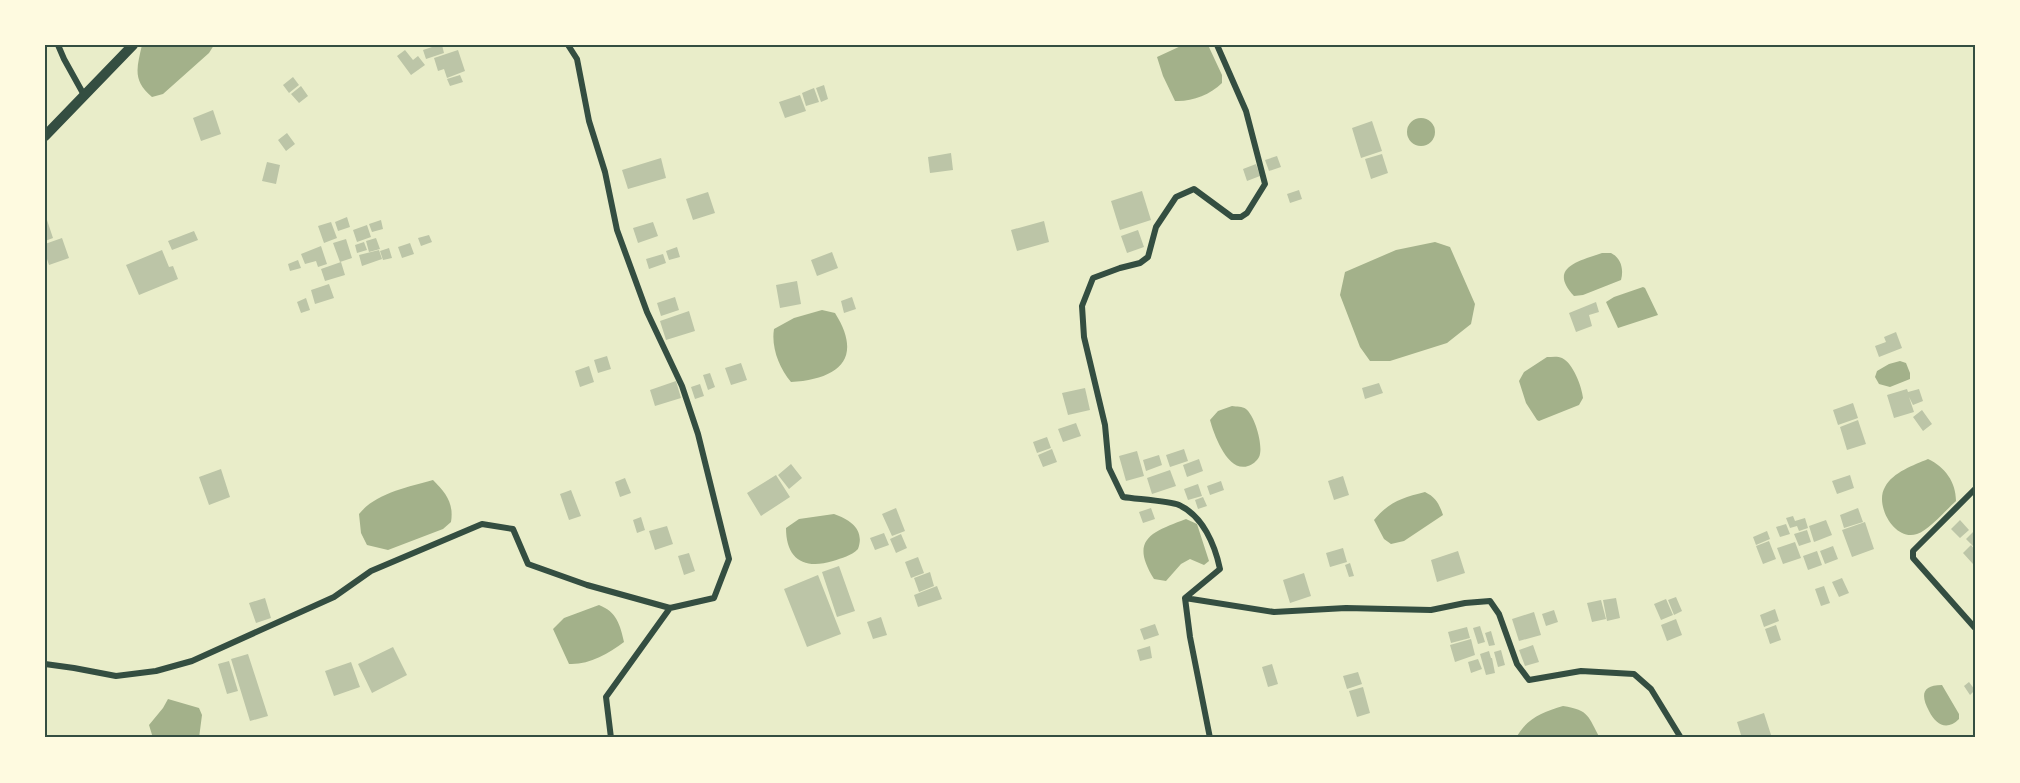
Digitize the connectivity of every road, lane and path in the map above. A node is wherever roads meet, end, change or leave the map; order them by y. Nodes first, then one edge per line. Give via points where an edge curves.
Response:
1 (58, 45) edge
2 (133, 45) edge
3 (568, 45) edge
4 (1217, 45) edge
5 (84, 95) junction
6 (45, 136) edge
7 (1975, 489) edge
8 (1185, 598) junction
9 (670, 608) junction
10 (1975, 628) edge
11 (45, 664) edge
12 (611, 738) edge
13 (1210, 738) edge
14 (1681, 738) edge

1 - 5 street
2 - 5 highway
3 - 9 street via 577,59 617,230 647,312 682,386 729,559 714,598
4 - 8 street via 1246,111 1265,184 1241,217 1232,217 1194,189 1176,197 1156,227 1148,257 1093,278 1082,306 1084,337 1106,425 1109,468 1123,497 1178,504 1198,517 1216,551 1220,569
5 - 6 highway
7 - 10 street via 1912,551 1913,558
8 - 13 street
8 - 14 street via 1274,612 1346,608 1431,610 1490,601 1499,614 1517,664 1529,680 1581,671 1634,674 1651,689
9 - 11 street via 528,564 513,530 483,524 371,571 334,597 192,661 116,676
9 - 12 street via 606,697

